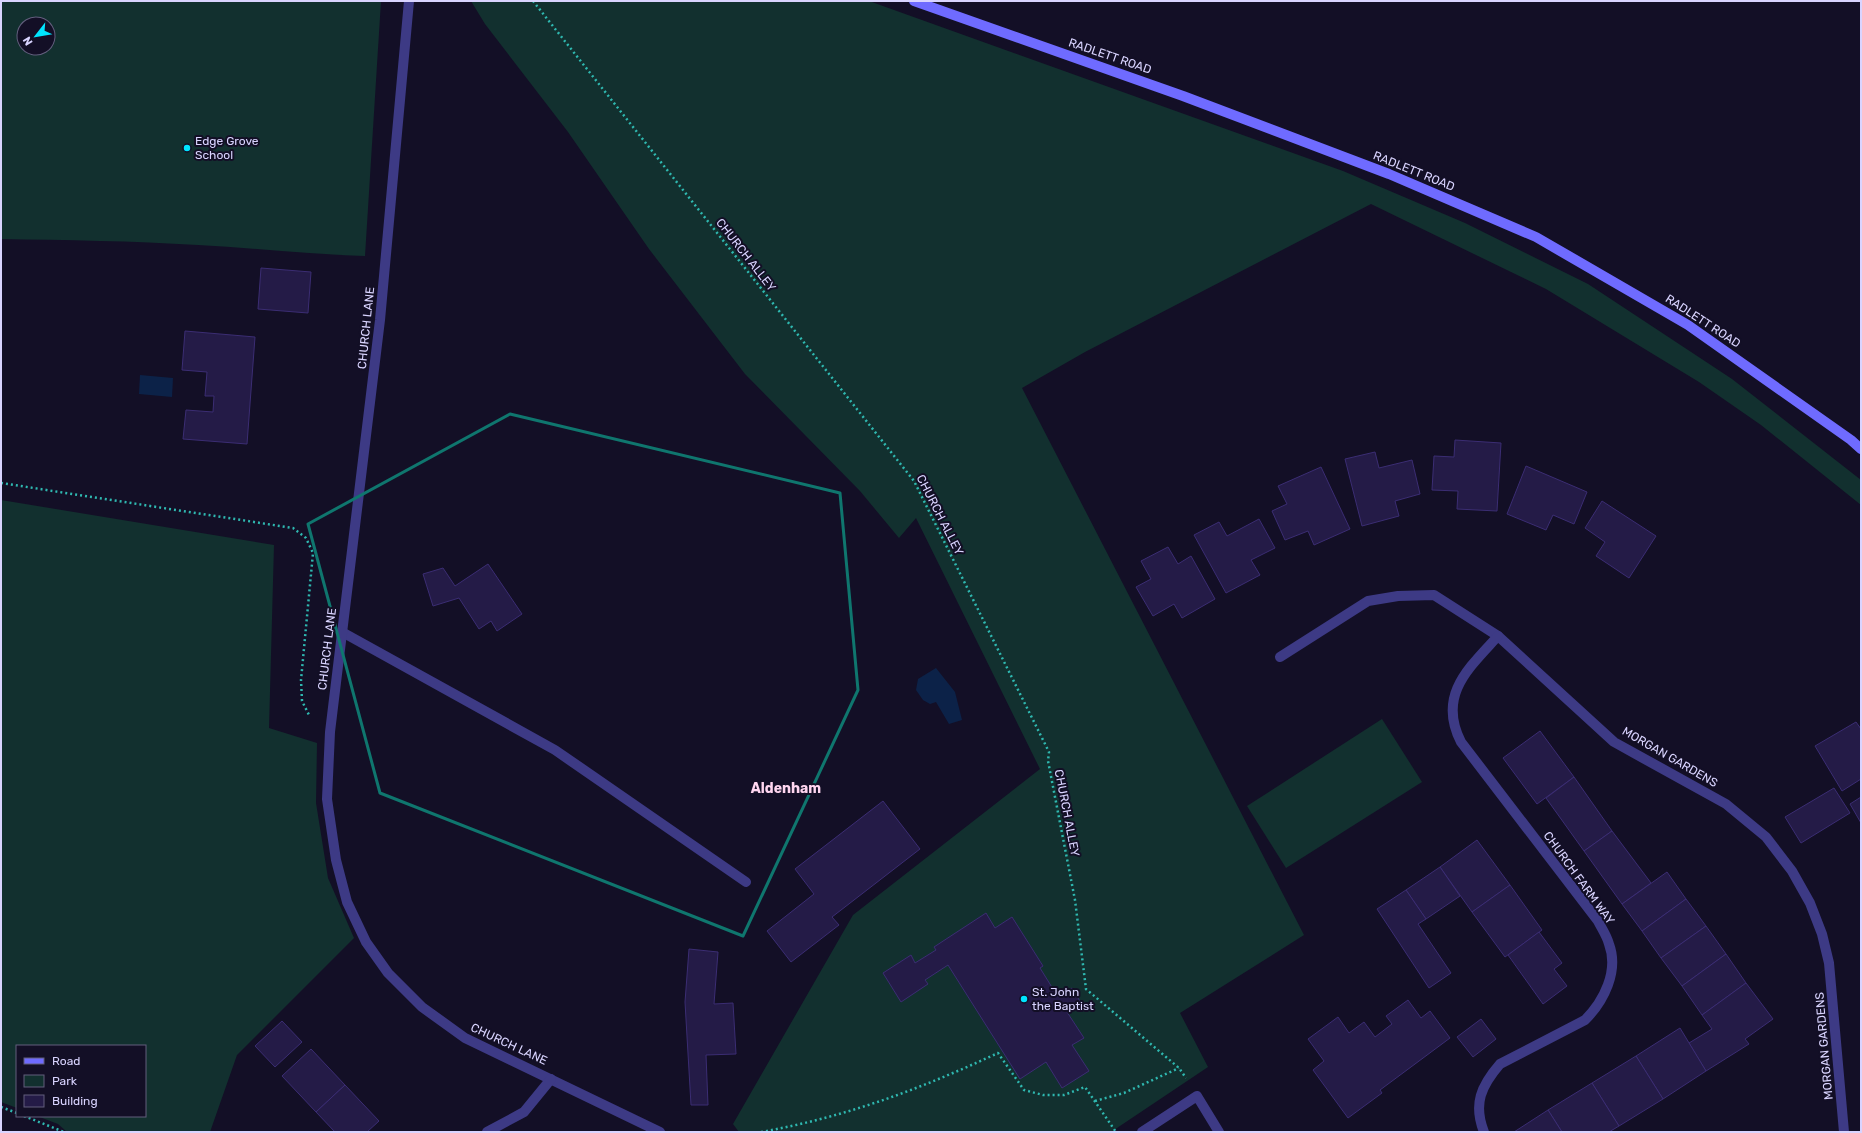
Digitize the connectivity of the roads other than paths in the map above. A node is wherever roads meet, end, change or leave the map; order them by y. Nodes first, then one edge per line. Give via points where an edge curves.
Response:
1 (409, 1) edge
2 (914, 1) edge
3 (1861, 449) edge
4 (342, 632) junction
5 (1498, 636) junction
6 (1280, 657) dead end
7 (746, 882) dead end
8 (551, 1079) junction
9 (487, 1132) edge
10 (660, 1132) edge
11 (1142, 1132) edge
12 (1219, 1132) edge
13 (1484, 1132) edge
14 (1844, 1132) edge

1 - 4 street, CHURCH LANE via 380,320
2 - 3 main road, RADLETT ROAD via 1205,104 1389,174 1536,237 1688,325
4 - 7 street via 555,750
4 - 8 street, CHURCH LANE via 330,732 327,799 336,860 347,902 366,942 388,973 422,1007 464,1038
5 - 6 street, MORGAN GARDENS via 1434,595 1398,596 1368,601
5 - 13 street, CHURCH FARM WAY via 1466,670 1458,684 1453,707 1454,728 1461,742 1598,921 1610,944 1613,960 1604,995 1596,1009 1585,1020 1500,1064 1489,1076 1482,1088 1479,1105
5 - 14 street, MORGAN GARDENS via 1614,742 1726,804 1766,837 1792,871 1812,909 1830,963
8 - 9 street via 524,1112
8 - 10 street, CHURCH LANE
11 - 12 street via 1197,1096

